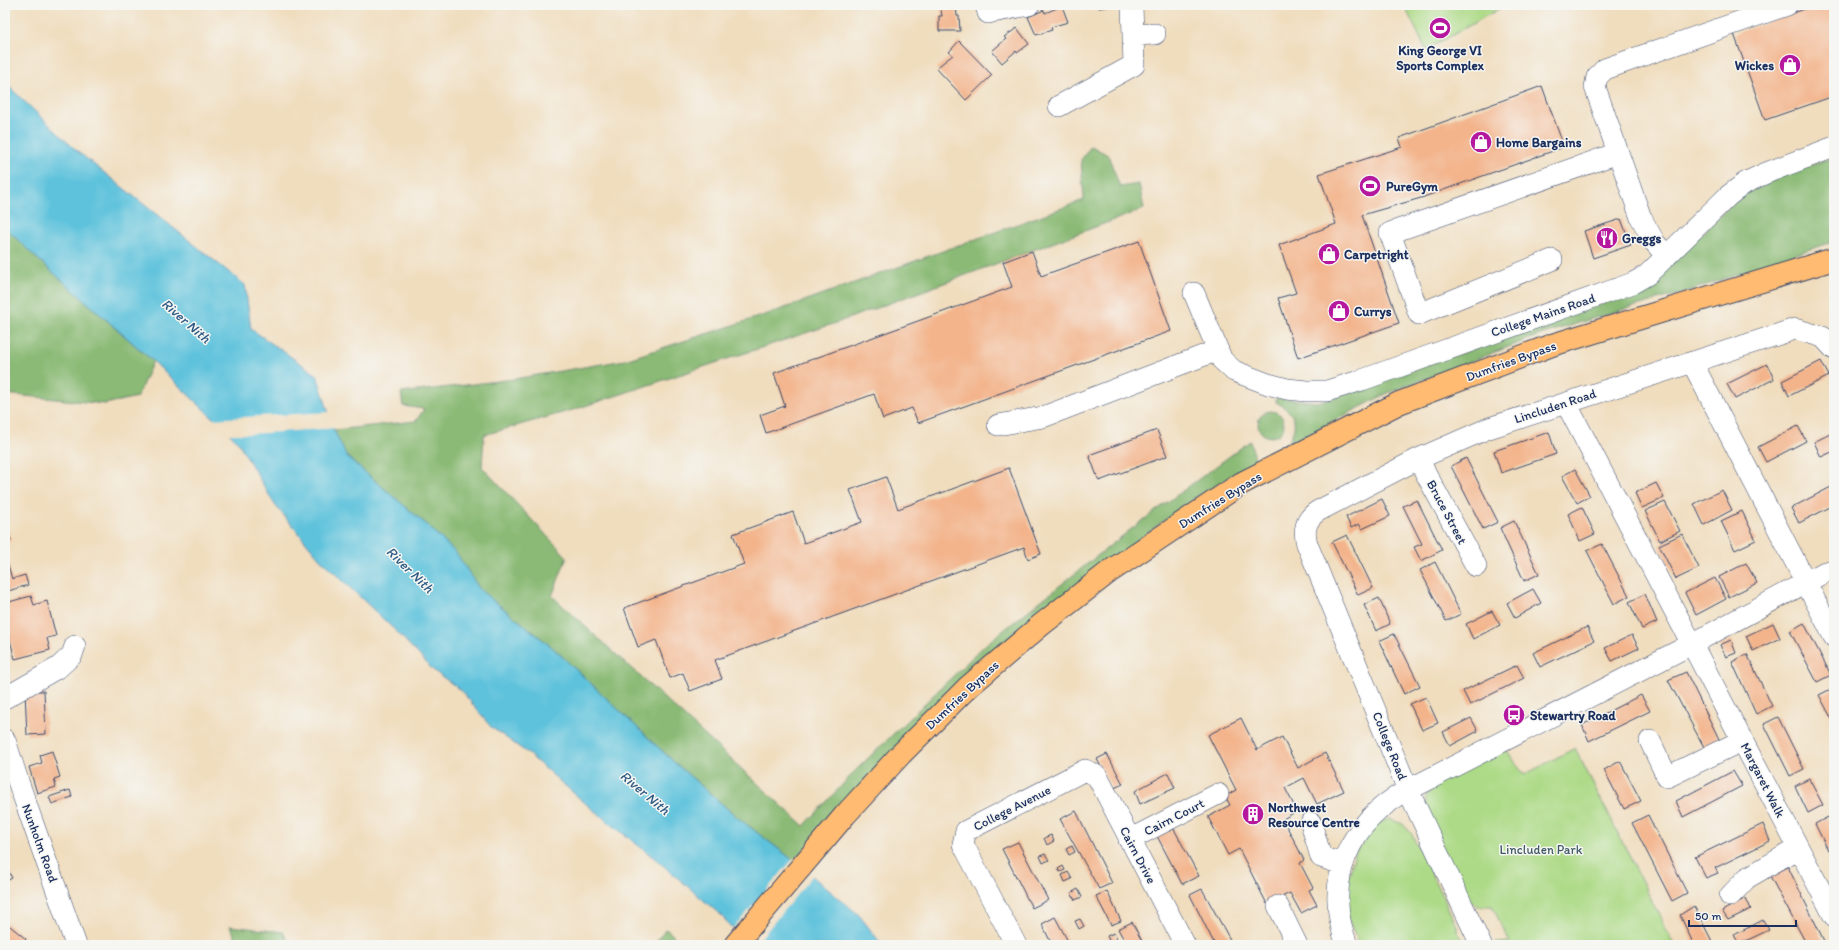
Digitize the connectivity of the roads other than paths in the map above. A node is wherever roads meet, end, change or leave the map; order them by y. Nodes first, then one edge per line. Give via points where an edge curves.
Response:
1 (986, 5) edge
2 (1029, 5) edge
3 (1132, 5) edge
4 (1787, 5) edge
5 (1155, 34) dead end
6 (1133, 35) junction
7 (1059, 106) dead end
8 (1834, 147) edge
9 (1618, 153) junction
10 (1668, 256) junction
11 (1834, 259) edge
12 (1552, 260) dead end
13 (1194, 293) dead end
14 (1834, 349) edge
15 (1220, 355) junction
16 (1692, 362) junction
17 (1566, 403) junction
18 (998, 425) dead end
19 (1418, 459) junction
20 (1307, 544) joint
21 (1476, 566) dead end
22 (1834, 570) edge
23 (1806, 583) junction
24 (1834, 637) edge
25 (1692, 644) junction
26 (75, 646) dead end
27 (5, 698) edge
28 (5, 740) edge
29 (1743, 740) junction
30 (1650, 741) dead end
31 (1085, 770) joint
32 (19, 784) junction
33 (1408, 790) junction
34 (1218, 794) dead end
35 (5, 799) edge
36 (1311, 823) dead end
37 (1129, 840) junction
38 (1798, 848) junction
39 (1342, 864) junction
40 (1730, 896) dead end
41 (1278, 906) dead end
42 (1834, 916) edge
43 (76, 945) edge
44 (735, 945) edge
45 (1016, 945) edge
46 (1185, 945) edge
47 (1297, 945) edge
48 (1347, 945) edge
49 (1481, 945) edge

1 - 2 street via 988,14
3 - 6 street
4 - 9 street via 1605,69 1597,77 1595,87
5 - 6 street
6 - 7 street via 1134,65
8 - 10 street, College Mains Road via 1745,183 1728,196
9 - 10 street via 1647,231
9 - 12 street via 1390,233 1419,314
10 - 15 street, College Mains Road via 1647,275 1633,283 1327,391 1294,390 1268,384 1234,372
11 - 44 highway, Dumfries Bypass via 1545,348 1399,403 1242,483 1109,572 967,688 901,754 830,832
13 - 15 street
14 - 16 street, Lincluden Road via 1823,336 1795,329
15 - 18 street via 1043,417
16 - 17 street, Lincluden Road
16 - 23 street
17 - 19 street, Lincluden Road via 1489,428
17 - 25 street, Margaret Walk
19 - 20 street, Lincluden Road via 1314,514 1305,530
19 - 21 street, Bruce Street
20 - 33 street, College Road
22 - 23 street
23 - 24 street
23 - 25 street
25 - 29 street, Margaret Walk
25 - 33 street
26 - 27 street via 72,655 60,667
28 - 32 street, Nunholm Road
29 - 30 street via 1667,777
29 - 38 street, Margaret Walk
31 - 37 street, Cairn Drive via 1097,776
31 - 45 street, College Avenue via 966,831 963,844
32 - 35 street
32 - 43 street, Nunholm Road
33 - 39 street via 1386,803 1364,824 1351,843
33 - 49 street, College Road
34 - 37 street, Cairn Court
36 - 39 street via 1321,857
37 - 46 street, Cairn Drive
38 - 40 street via 1747,878
38 - 42 street, Margaret Walk
39 - 48 street via 1337,905
41 - 47 street

